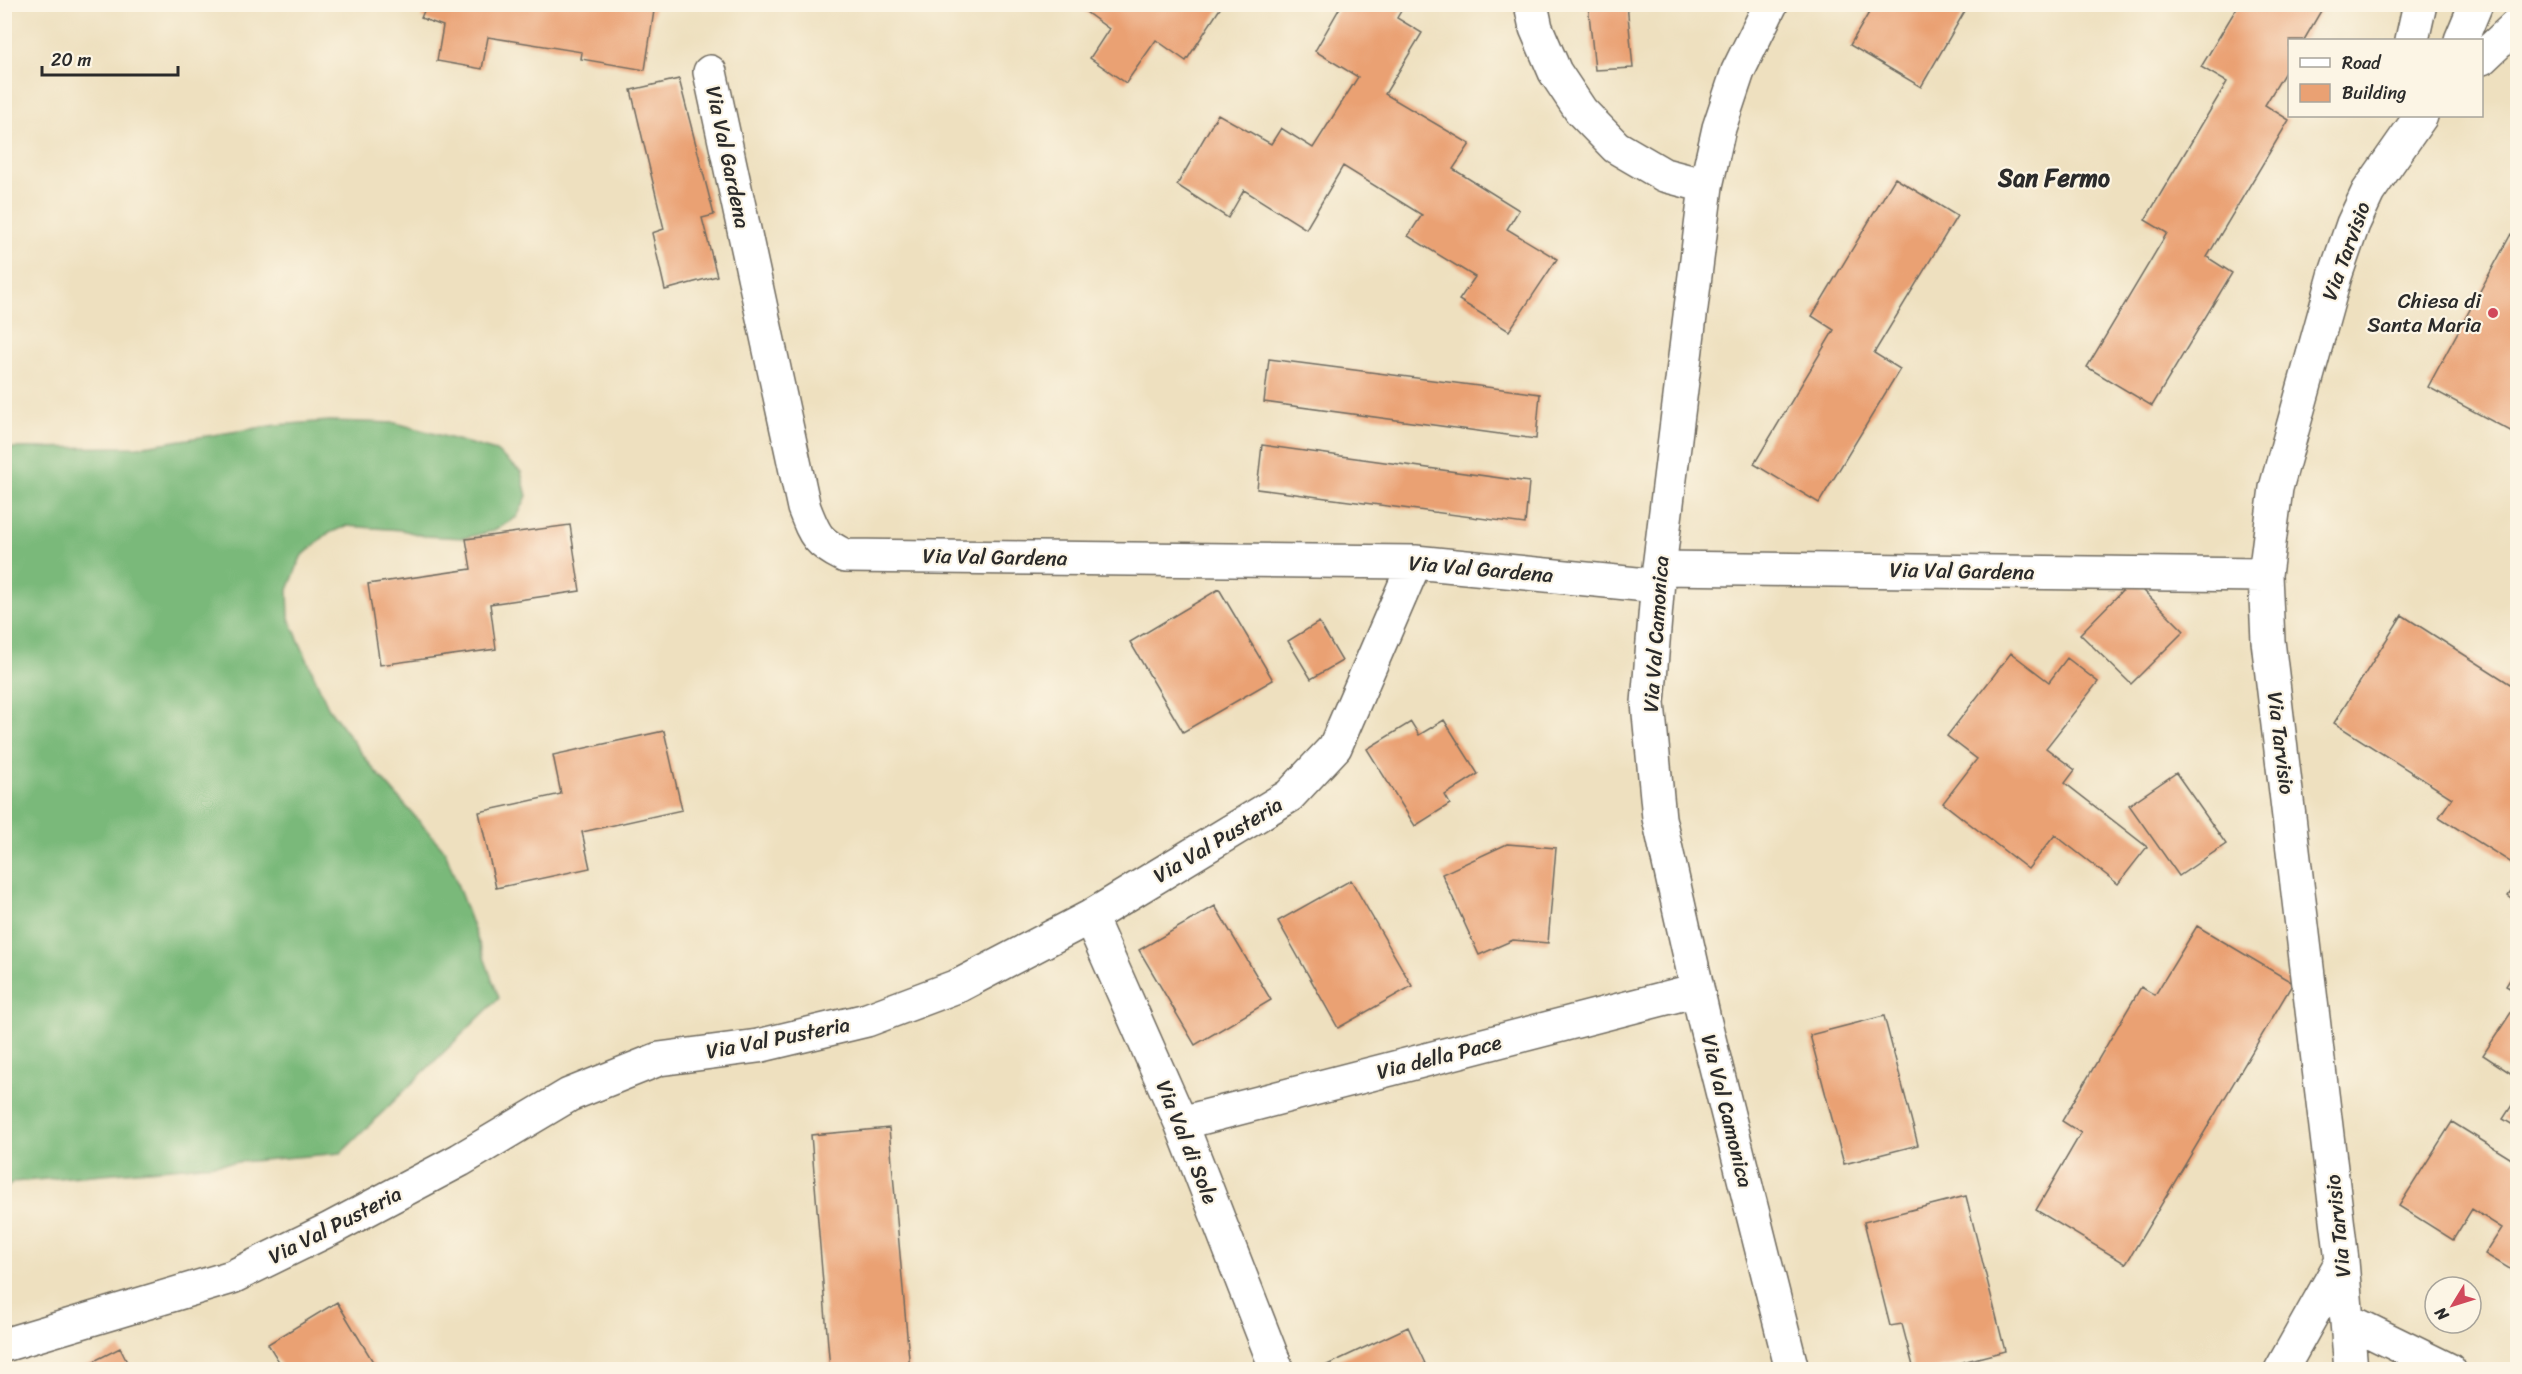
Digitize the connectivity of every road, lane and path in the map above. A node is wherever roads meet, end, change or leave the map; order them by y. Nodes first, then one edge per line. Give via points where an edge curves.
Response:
1 (1531, 4) edge
2 (1771, 4) edge
3 (2476, 4) edge
4 (2512, 4) edge
5 (2517, 7) edge
6 (2517, 24) edge
7 (2475, 39) edge
8 (2483, 47) edge
9 (710, 72) dead end
10 (2393, 117) edge
11 (2420, 117) edge
12 (2376, 181) junction
13 (1706, 186) junction
14 (1415, 562) junction
15 (2265, 575) junction
16 (1658, 577) junction
17 (1090, 918) junction
18 (1697, 990) junction
19 (1181, 1123) junction
20 (2342, 1261) junction
21 (2347, 1320) junction
22 (4, 1345) edge
23 (2349, 1369) edge
24 (1276, 1370) edge
25 (1792, 1370) edge
26 (2281, 1370) edge
27 (2449, 1370) edge

1 - 13 street via 1536,28 1555,72 1581,111 1616,147 1664,175
2 - 13 street, Via Val Camonica via 1738,71 1719,128
3 - 7 street
4 - 5 street
6 - 8 street
9 - 14 street, Via Val Gardena via 804,508 823,545 845,556
10 - 12 street, Via Tarvisio
11 - 12 street, Via Tarvisio
12 - 15 street, Via Tarvisio via 2353,224 2335,276 2276,488
13 - 16 street, Via Val Camonica
14 - 16 street, Via Val Gardena
14 - 17 street, Via Val Pusteria via 1335,747 1289,796
15 - 16 street, Via Val Gardena
15 - 20 street, Via Tarvisio via 2268,641
16 - 18 street, Via Val Camonica via 1648,703 1659,818
17 - 19 street, Via Val di Sole
17 - 22 street, Via Val Pusteria via 960,985 867,1020 759,1046 659,1059 569,1095 450,1165 232,1277
18 - 19 street, Via della Pace
18 - 25 street, Via Val Camonica
19 - 24 street, Via Val di Sole
20 - 21 street, Via Tarvisio
20 - 26 street
21 - 23 street, Via Tarvisio
21 - 27 street

